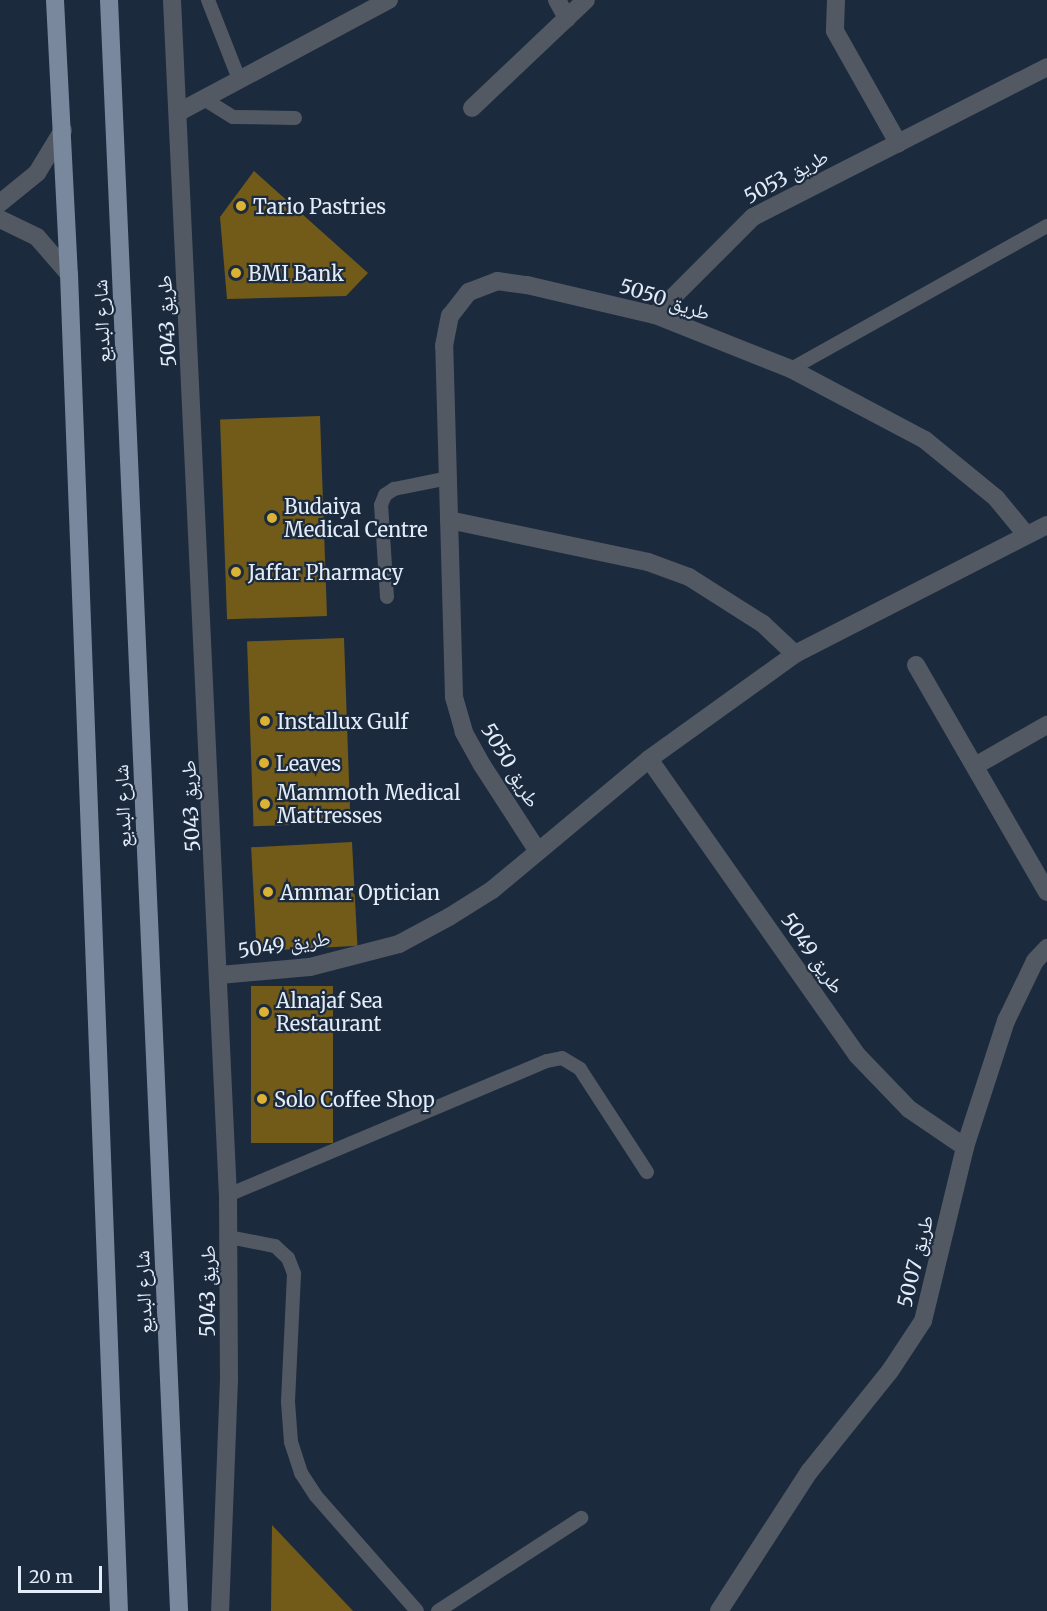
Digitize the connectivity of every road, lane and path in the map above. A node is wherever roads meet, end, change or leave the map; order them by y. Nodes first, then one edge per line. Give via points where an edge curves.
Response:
1 (55, 0) edge
2 (109, 0) edge
3 (172, 0) edge
4 (208, 0) edge
5 (389, 0) edge
6 (557, 0) edge
7 (586, 0) edge
8 (836, 0) edge
9 (567, 18) junction
10 (1047, 67) edge
11 (239, 79) junction
12 (204, 99) junction
13 (472, 108) dead end
14 (179, 112) junction
15 (295, 118) dead end
16 (63, 130) junction
17 (898, 143) junction
18 (0, 203) edge
19 (0, 219) edge
20 (1047, 226) edge
21 (69, 274) junction
22 (655, 315) junction
23 (790, 369) junction
24 (448, 478) junction
25 (449, 520) junction
26 (1047, 525) edge
27 (1025, 533) junction
28 (387, 597) dead end
29 (795, 654) junction
30 (916, 665) dead end
31 (1047, 725) edge
32 (649, 759) junction
33 (975, 766) junction
34 (537, 850) junction
35 (1047, 892) edge
36 (1047, 948) edge
37 (220, 975) junction
38 (965, 1147) junction
39 (647, 1172) dead end
40 (228, 1195) junction
41 (229, 1237) junction
42 (581, 1518) dead end
43 (119, 1611) edge
44 (179, 1611) edge
45 (220, 1611) edge
46 (417, 1611) edge
47 (438, 1611) edge
48 (719, 1611) edge

1 - 16 main road, شارع البديع
2 - 44 main road, شارع البديع
3 - 14 street, طريق 5043
4 - 11 lane
5 - 11 street
6 - 9 street
7 - 9 street
8 - 17 street via 835,31
9 - 13 street
10 - 17 street, طريق 5053
11 - 12 street
12 - 14 street
12 - 15 lane via 233,117
14 - 37 street, طريق 5043
16 - 18 street via 37,173
16 - 21 main road, شارع البديع
17 - 22 street, طريق 5053 via 753,217
19 - 21 street via 37,237
20 - 23 lane
21 - 43 main road, شارع البديع
22 - 23 street, طريق 5050
22 - 24 street, طريق 5050 via 497,281 469,292 450,316 444,346
23 - 27 street, طريق 5050 via 925,440 996,498
24 - 25 street, طريق 5050
24 - 28 lane via 394,489 385,495 381,505
25 - 29 street via 648,562 689,577 754,617
25 - 34 street, طريق 5050 via 454,696 464,732
26 - 27 street, طريق 5049
27 - 29 street, طريق 5049
29 - 32 street, طريق 5049
30 - 33 street
31 - 33 street
32 - 34 street, طريق 5049
32 - 38 street, طريق 5049 via 857,1055 909,1109
33 - 35 street
34 - 37 street, طريق 5049 via 492,890 399,944 310,968
36 - 38 street, طريق 5007 via 1035,961 1006,1021
37 - 40 street, طريق 5043
38 - 48 street, طريق 5007 via 922,1322 890,1371 809,1472
39 - 40 lane via 580,1069 562,1058
40 - 41 street, طريق 5043
41 - 45 street, طريق 5043 via 229,1379
41 - 46 lane via 275,1246 288,1258 294,1274 288,1402 291,1442 301,1473 316,1496
42 - 47 lane

